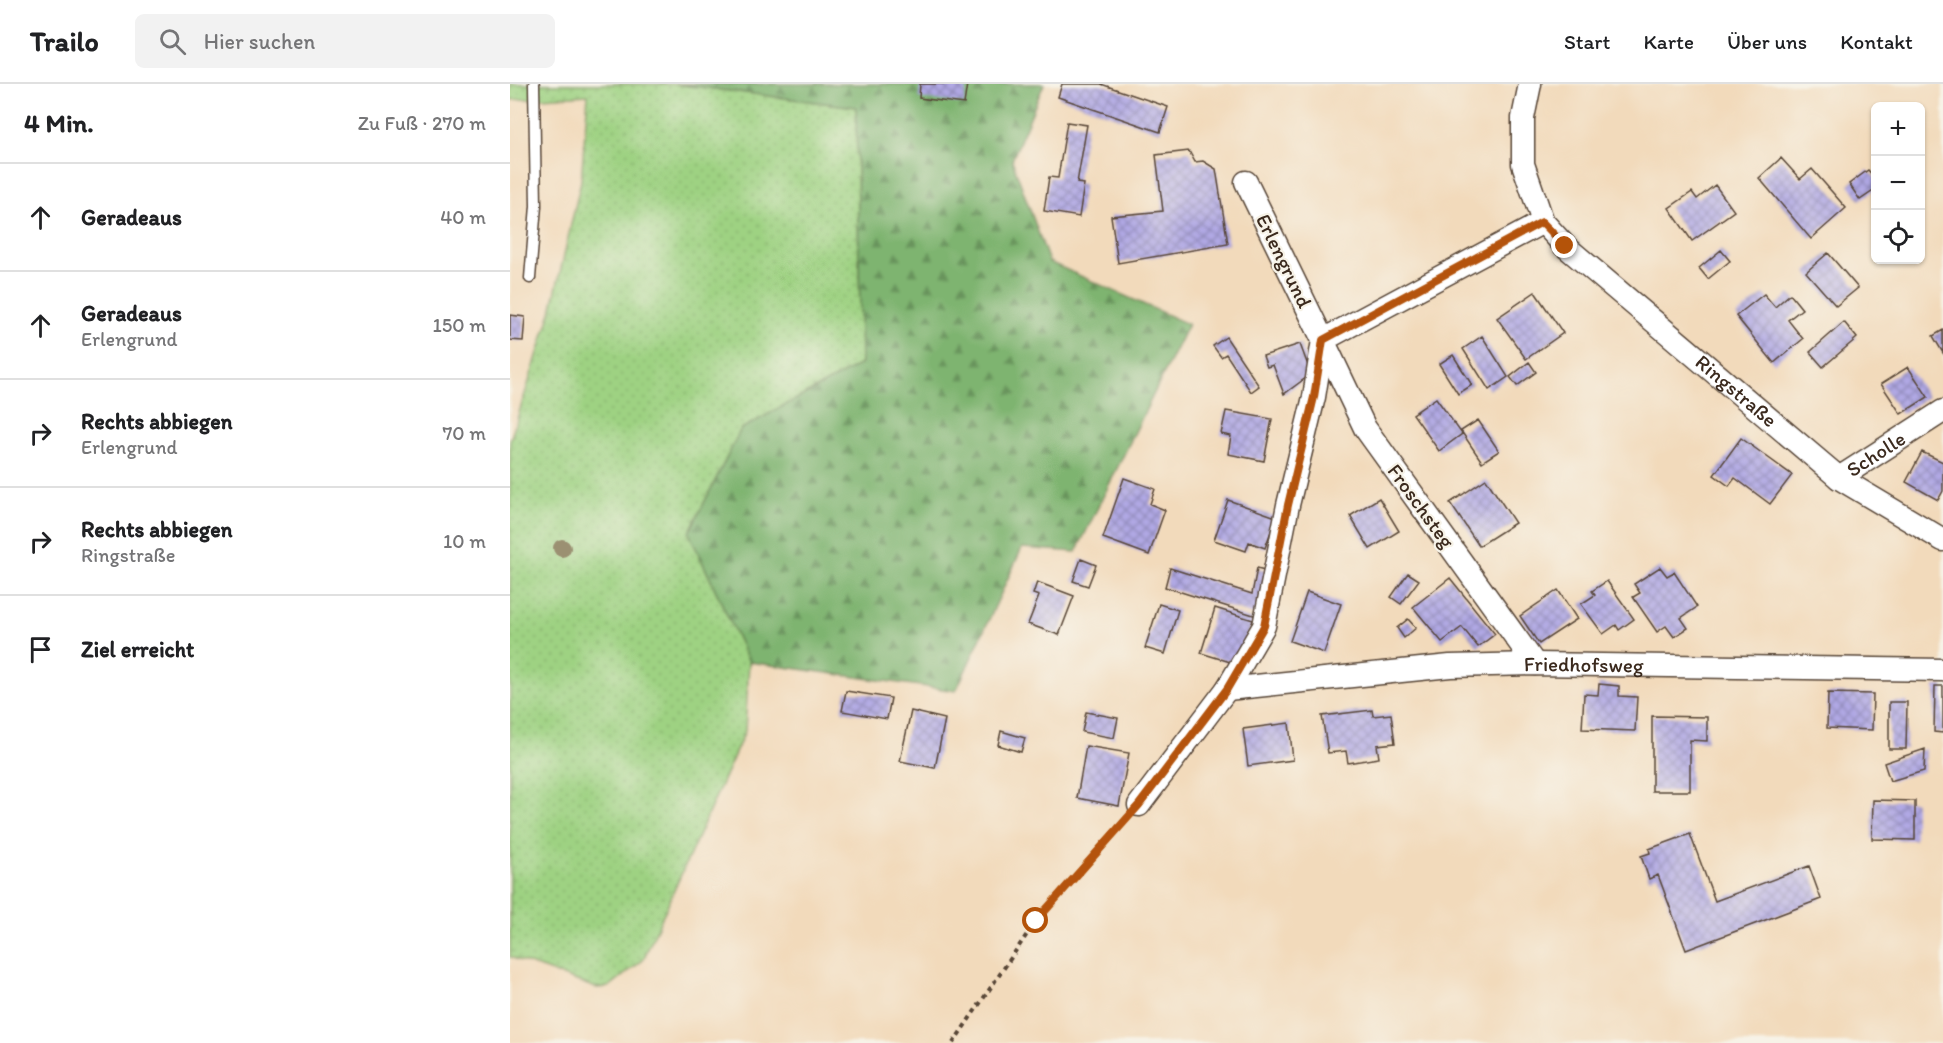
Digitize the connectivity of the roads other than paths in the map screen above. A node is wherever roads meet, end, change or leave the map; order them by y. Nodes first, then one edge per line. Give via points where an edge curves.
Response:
1 (534, 84) edge
2 (1530, 84) edge
3 (1246, 182) dead end
4 (1542, 222) junction
5 (530, 278) dead end
6 (1323, 340) junction
7 (1943, 411) edge
8 (1839, 478) junction
9 (1943, 540) edge
10 (1534, 664) junction
11 (1943, 670) edge
12 (1227, 689) junction
13 (1139, 805) road end

1 - 5 lane via 536,206
2 - 4 street via 1523,118 1523,164
3 - 6 street, Erlengrund
4 - 6 street
4 - 8 street, Ringstraße via 1565,246
6 - 10 street, Froschsteg via 1365,428
6 - 12 street via 1264,626
7 - 8 street, Scholle
8 - 9 street, Ringstraße
10 - 11 street, Friedhofsweg
10 - 12 street, Friedhofsweg via 1450,666
12 - 13 street

